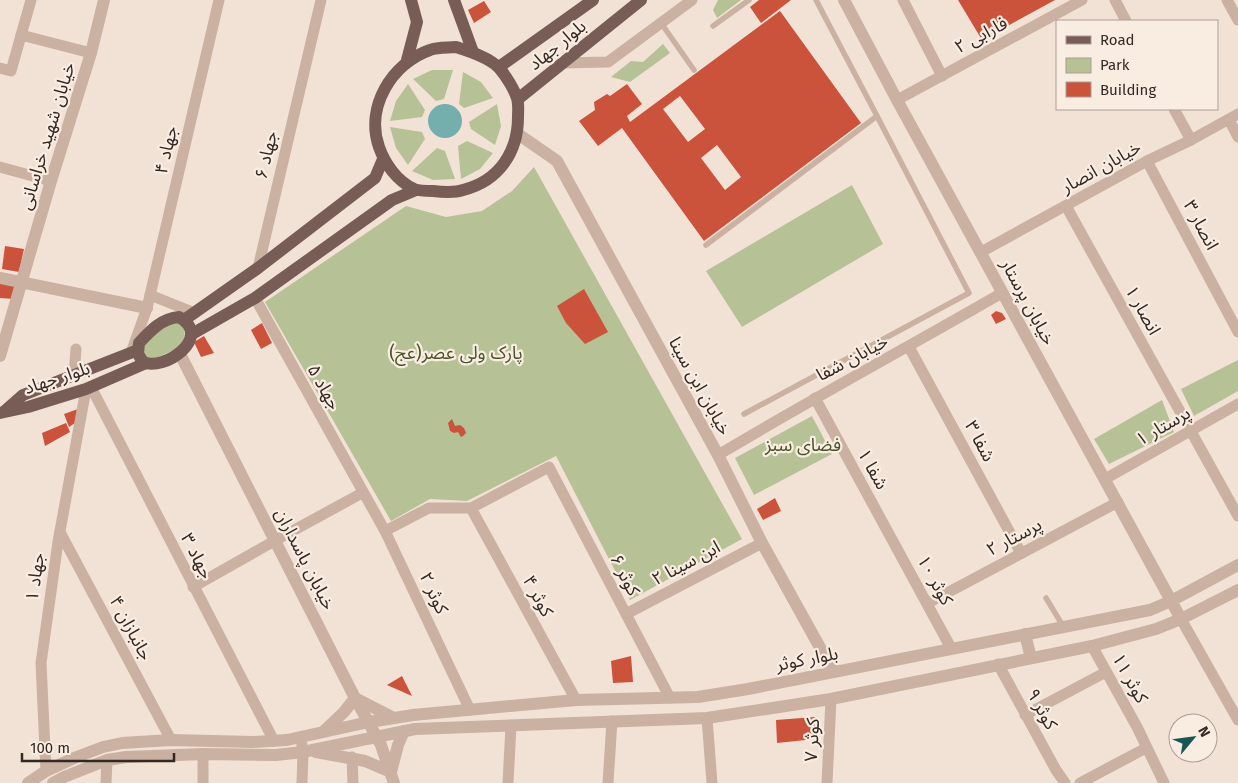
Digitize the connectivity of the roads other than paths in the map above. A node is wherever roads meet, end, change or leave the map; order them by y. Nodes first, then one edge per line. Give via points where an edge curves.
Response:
1 (31, 0) edge
2 (104, 0) edge
3 (219, 0) edge
4 (321, 0) edge
5 (411, 0) edge
6 (454, 0) edge
7 (593, 0) edge
8 (641, 0) edge
9 (692, 0) edge
10 (749, 0) edge
11 (816, 0) edge
12 (844, 0) edge
13 (903, 0) edge
14 (1082, 0) edge
15 (1115, 0) edge
16 (1227, 0) edge
17 (1125, 20) edge
18 (1238, 20) edge
19 (660, 23) junction
20 (713, 26) dead end
21 (21, 35) junction
22 (473, 52) junction
23 (91, 53) junction
24 (407, 60) junction
25 (563, 63) junction
26 (499, 67) junction
27 (0, 68) edge
28 (694, 70) dead end
29 (942, 76) junction
30 (518, 99) junction
31 (897, 100) junction
32 (1175, 110) edge
33 (877, 116) junction
34 (1233, 117) edge
35 (518, 134) junction
36 (1238, 137) edge
37 (1191, 140) junction
38 (383, 159) junction
39 (1147, 161) junction
40 (0, 167) edge
41 (51, 181) junction
42 (416, 190) junction
43 (1066, 206) junction
44 (706, 245) dead end
45 (981, 252) junction
46 (258, 268) junction
47 (0, 278) edge
48 (21, 282) junction
49 (1002, 293) junction
50 (255, 298) junction
51 (149, 302) junction
52 (189, 317) junction
53 (1238, 332) edge
54 (192, 334) junction
55 (909, 346) junction
56 (76, 350) dead end
57 (134, 351) junction
58 (179, 352) junction
59 (0, 356) edge
60 (146, 364) junction
61 (74, 376) junction
62 (88, 388) junction
63 (814, 398) junction
64 (1238, 404) edge
65 (2, 412) edge
66 (744, 414) dead end
67 (1190, 430) junction
68 (718, 455) junction
69 (1105, 478) junction
70 (362, 493) junction
71 (1118, 502) junction
72 (471, 508) junction
73 (1238, 516) edge
74 (887, 530) joint
75 (385, 531) junction
76 (60, 532) junction
77 (276, 540) junction
78 (762, 543) junction
79 (1021, 552) junction
80 (1238, 565) edge
81 (193, 587) junction
82 (1238, 590) edge
83 (1046, 598) dead end
84 (1171, 601) junction
85 (928, 603) junction
86 (626, 614) junction
87 (1181, 620) junction
88 (1063, 626) junction
89 (1025, 634) junction
90 (1092, 646) junction
91 (951, 648) junction
92 (1030, 658) junction
93 (998, 664) junction
94 (833, 671) junction
95 (1106, 672) junction
96 (355, 698) junction
97 (670, 698) junction
98 (831, 698) junction
99 (576, 700) junction
100 (470, 710) junction
101 (412, 715) junction
102 (1025, 715) junction
103 (394, 718) junction
104 (707, 718) junction
105 (612, 720) junction
106 (1238, 720) edge
107 (369, 722) junction
108 (512, 726) junction
109 (409, 730) junction
110 (322, 733) junction
111 (376, 736) junction
112 (301, 739) junction
113 (171, 740) junction
114 (274, 741) junction
115 (1146, 748) junction
116 (307, 751) junction
117 (203, 754) junction
118 (352, 758) junction
119 (108, 760) junction
120 (46, 771) junction
121 (392, 778) edge
122 (28, 783) edge
123 (54, 783) edge
124 (106, 783) edge
125 (203, 783) edge
126 (302, 783) edge
127 (353, 783) edge
128 (508, 783) edge
129 (608, 783) edge
130 (712, 783) edge
131 (827, 783) edge
132 (1065, 783) edge
133 (1080, 783) edge
134 (1164, 783) edge

1 - 21 street
2 - 23 street, خیابان شهید خراسانی
3 - 51 street, جهاد ۴
4 - 46 street, جهاد ۶
5 - 24 main road via 417,22
6 - 22 main road
7 - 26 main road, بلوار جهاد
8 - 25 main road, بلوار جهاد
9 - 19 street
10 - 20 lane
11 - 33 lane
12 - 31 street, خیابان پرستار
13 - 29 street
14 - 29 street, فارابی ۲
15 - 17 street
16 - 18 street
19 - 25 street via 608,62
19 - 28 lane
21 - 23 street
21 - 27 street via 11,71
22 - 24 main road via 456,47 431,49
22 - 26 main road
23 - 41 street, خیابان شهید خراسانی
24 - 38 main road via 381,94 375,115 376,138
25 - 30 main road, بلوار جهاد
26 - 30 main road
29 - 31 street, فارابی ۲
30 - 35 main road
31 - 45 street, خیابان پرستار
32 - 37 street
33 - 44 lane
33 - 66 lane via 969,293
34 - 36 street
34 - 37 street, خیابان انصار
35 - 42 main road via 510,155 498,171 479,184 462,191
35 - 68 street, خیابان ابن سینا via 557,161
37 - 39 street, خیابان انصار
38 - 42 main road via 397,177
38 - 46 main road via 375,178
39 - 43 street, خیابان انصار
39 - 53 street, انصار ۳
40 - 41 street
41 - 48 street, خیابان شهید خراسانی
42 - 50 main road via 392,200
43 - 45 street, خیابان انصار
43 - 67 street, انصار ۱
45 - 49 street, خیابان پرستار
46 - 52 main road
47 - 48 street
48 - 51 street
48 - 59 street, خیابان شهید خراسانی
49 - 55 street, خیابان شفا
49 - 69 street, خیابان پرستار
50 - 54 main road
50 - 70 street, جهاد ۵
51 - 52 street
51 - 57 street, جهاد ۴
52 - 54 main road
52 - 57 main road via 174,318 157,325
54 - 58 main road
55 - 63 street, خیابان شفا
55 - 79 street, شفا ۳
56 - 61 street
57 - 60 main road
57 - 61 main road, بلوار جهاد
58 - 60 main road, بلوار جهاد via 160,363
58 - 77 street, خیابان پاسداران
60 - 62 main road, بلوار جهاد
61 - 65 main road, بلوار جهاد via 23,395
62 - 65 main road, بلوار جهاد
62 - 76 street, جهاد ۱
62 - 81 street, جهاد ۳
63 - 68 street, خیابان شفا
63 - 74 street, شفا ۱
64 - 67 street, پرستار ۱
67 - 69 street, پرستار ۱
67 - 73 street, انصار ۱
68 - 78 street, خیابان ابن سینا
69 - 71 street, خیابان پرستار
70 - 75 street, کوثر ۲
70 - 77 street
71 - 79 street, پرستار ۲
71 - 84 street, خیابان پرستار
72 - 75 street via 429,508
72 - 86 street, کوثر ۶ via 549,467
72 - 99 street, کوثر ۴
74 - 85 street, کوثر ۱۰
75 - 100 street, کوثر ۲
76 - 113 street, جانبازان ۴
76 - 120 street, جهاد ۱ via 41,663
77 - 81 street
77 - 96 street, خیابان پاسداران
78 - 86 street, ابن سینا ۲
78 - 94 street, خیابان ابن سینا
79 - 85 street, پرستار ۲
80 - 84 street, بلوار کوثر
81 - 114 street, جهاد ۳
82 - 87 street
83 - 88 lane
84 - 87 street, خیابان پرستار
84 - 88 street, بلوار کوثر via 1150,610
85 - 91 street, کوثر ۱۰
86 - 97 street, کوثر ۶
87 - 90 street
87 - 106 street
88 - 89 street, بلوار کوثر
89 - 91 street, بلوار کوثر
89 - 92 street
90 - 92 street
90 - 95 street, کوثر ۱۱
91 - 94 street, بلوار کوثر
92 - 93 street
93 - 98 street
93 - 102 street, کوثر ۹
94 - 97 street, بلوار کوثر via 748,689
95 - 102 street
95 - 115 street, کوثر ۱۱
96 - 103 street
96 - 107 street, خیابان پاسداران
96 - 110 street
97 - 99 street, بلوار کوثر
98 - 104 street
98 - 131 street, کوثر ۷
99 - 100 street, بلوار کوثر
100 - 101 street, بلوار کوثر
101 - 103 street, بلوار کوثر
101 - 109 street
102 - 132 street, کوثر ۹
103 - 107 street, بلوار کوثر
104 - 105 street
104 - 130 street
105 - 108 street
105 - 129 street
107 - 110 street, بلوار کوثر
107 - 111 street, خیابان پاسداران
108 - 109 street
108 - 128 street
109 - 111 street
109 - 121 street via 398,745
110 - 112 street, بلوار کوثر
111 - 116 street
111 - 121 street, خیابان پاسداران
112 - 114 street, بلوار کوثر
112 - 116 street
113 - 114 street, بلوار کوثر
113 - 120 street, بلوار کوثر via 103,746
115 - 133 street
115 - 134 street, کوثر ۱۱
116 - 117 street via 276,755
116 - 118 street
116 - 126 street
117 - 119 street via 147,755
117 - 125 street
118 - 121 street via 365,761
118 - 127 street
119 - 123 street
119 - 124 street
120 - 122 street, بلوار کوثر

